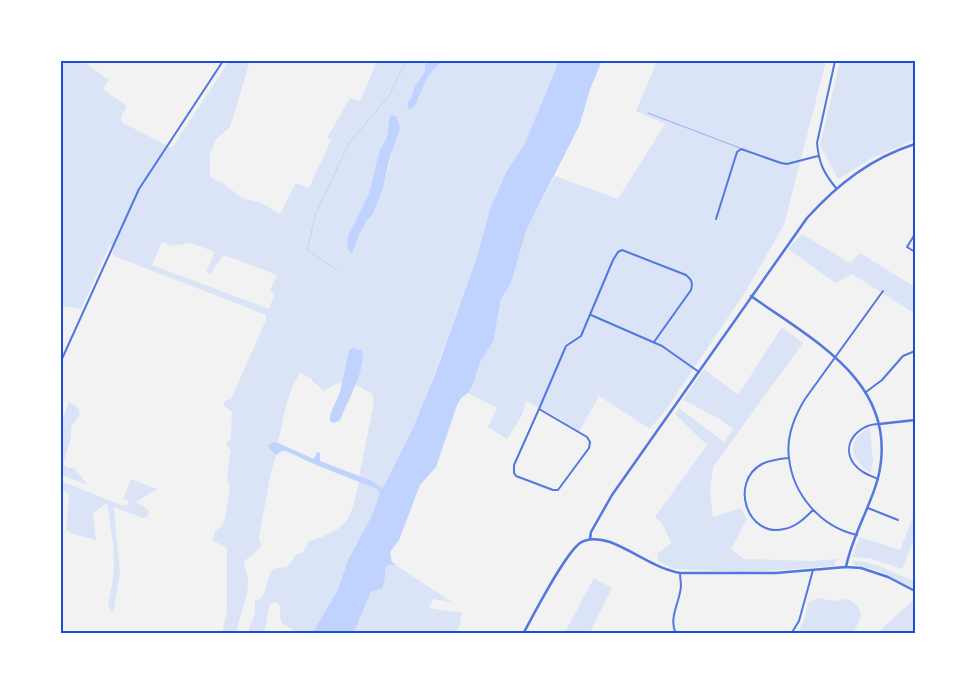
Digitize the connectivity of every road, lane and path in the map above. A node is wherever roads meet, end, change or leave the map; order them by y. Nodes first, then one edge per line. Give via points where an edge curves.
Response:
1 (223, 61) edge
2 (835, 61) edge
3 (648, 113) dead end
4 (915, 144) edge
5 (741, 149) junction
6 (818, 156) junction
7 (836, 188) junction
8 (716, 219) dead end
9 (915, 234) edge
10 (915, 252) edge
11 (882, 291) dead end
12 (751, 296) junction
13 (590, 314) junction
14 (654, 342) junction
15 (915, 351) edge
16 (836, 357) junction
17 (61, 361) edge
18 (699, 372) junction
19 (866, 392) junction
20 (539, 410) junction
21 (915, 420) edge
22 (879, 424) junction
23 (789, 458) junction
24 (878, 479) junction
25 (868, 508) junction
26 (813, 510) junction
27 (898, 520) dead end
28 (857, 535) junction
29 (590, 539) junction
30 (846, 567) junction
31 (813, 570) junction
32 (680, 574) junction
33 (915, 591) edge
34 (522, 634) edge
35 (676, 634) edge
36 (791, 634) edge

1 - 17 street via 140,189
2 - 6 street via 817,143
3 - 5 lane
4 - 7 street via 892,152
5 - 6 street via 787,164
5 - 8 street via 737,152
6 - 7 street via 825,174
7 - 12 street via 807,218
9 - 10 street via 907,247
11 - 16 street
12 - 16 street
12 - 18 street
13 - 14 street
13 - 14 street via 614,260 622,250 686,276 693,284 691,290
13 - 20 street via 581,336 566,346
14 - 18 street
15 - 19 street via 904,356
16 - 19 street
16 - 23 street via 794,418
18 - 29 street via 612,495
19 - 22 street
20 - 20 street via 514,465 514,473 558,490 590,442 587,437
21 - 22 street
22 - 24 street
22 - 24 street via 867,425 850,441 851,459 856,467
23 - 26 street via 798,488
23 - 26 street via 763,463 749,476 744,490 746,506 756,522 776,530 790,528
24 - 25 street
25 - 27 street
25 - 28 street
26 - 28 street via 829,523
28 - 30 street
29 - 32 street via 611,543
29 - 34 street via 578,545 566,559
30 - 31 street
30 - 33 street via 871,571
31 - 32 street
31 - 36 street
32 - 35 street via 681,587 673,620

